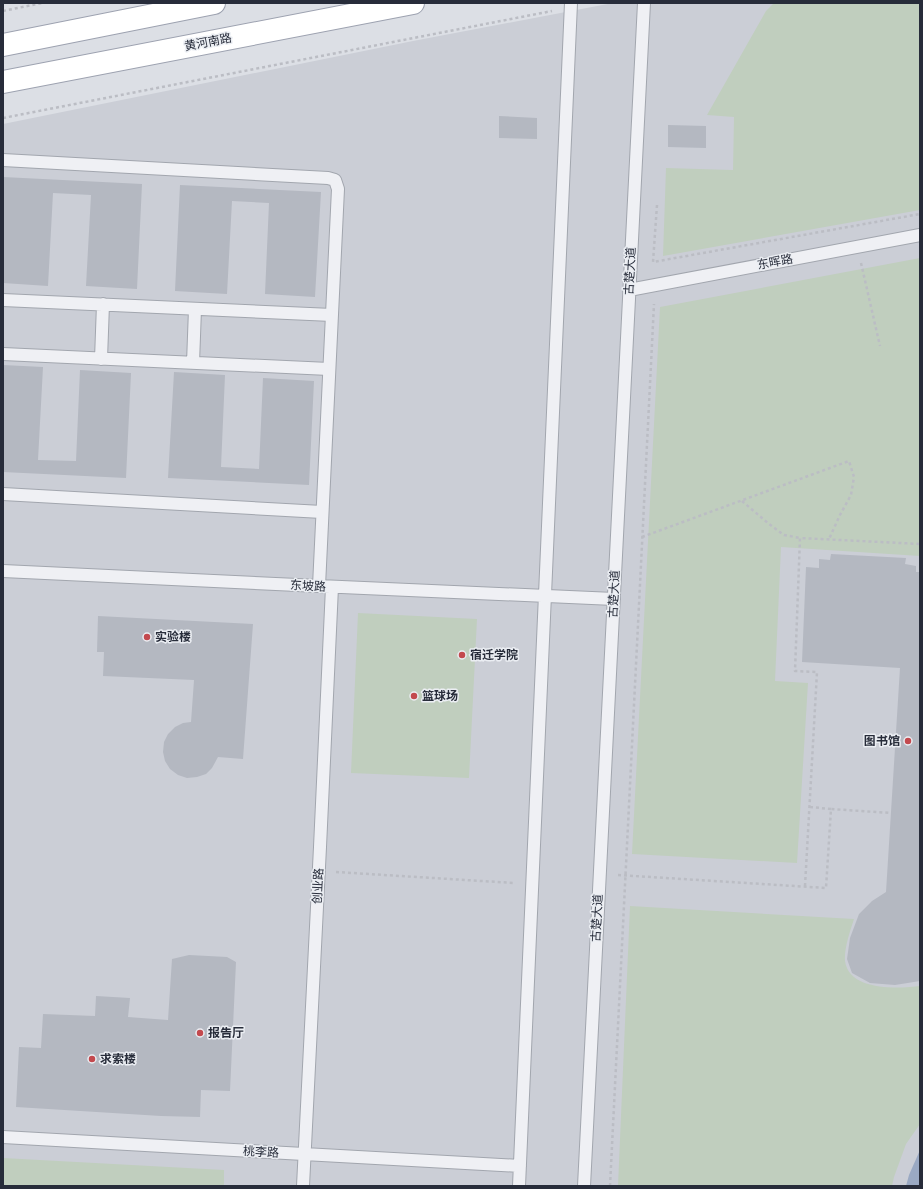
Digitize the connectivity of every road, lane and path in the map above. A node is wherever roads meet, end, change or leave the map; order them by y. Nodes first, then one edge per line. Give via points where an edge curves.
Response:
1 (42, 3) edge
2 (214, 3) edge
3 (413, 3) edge
4 (644, 3) edge
5 (571, 5) edge
6 (3, 11) edge
7 (3, 45) edge
8 (3, 82) edge
9 (3, 118) edge
10 (3, 160) edge
11 (657, 205) dead end
12 (920, 214) edge
13 (920, 235) edge
14 (861, 262) dead end
15 (629, 290) junction
16 (3, 300) edge
17 (654, 300) dead end
18 (103, 304) junction
19 (195, 309) junction
20 (332, 315) junction
21 (880, 346) dead end
22 (3, 354) edge
23 (101, 359) junction
24 (193, 363) junction
25 (329, 369) junction
26 (3, 494) edge
27 (742, 501) junction
28 (322, 512) junction
29 (642, 537) junction
30 (800, 538) junction
31 (829, 539) junction
32 (920, 544) edge
33 (3, 571) edge
34 (319, 586) junction
35 (332, 587) junction
36 (545, 596) junction
37 (614, 599) junction
38 (810, 807) junction
39 (831, 809) junction
40 (891, 813) dead end
41 (319, 871) junction
42 (600, 874) junction
43 (626, 876) junction
44 (532, 884) junction
45 (805, 886) junction
46 (3, 1137) edge
47 (304, 1154) junction
48 (520, 1166) junction
49 (302, 1186) edge
50 (519, 1186) edge
51 (584, 1186) edge
52 (610, 1186) edge

1 - 6 path
2 - 7 main road
3 - 8 main road, 黄河南路
4 - 15 lane, 古楚大道
5 - 9 path
5 - 36 lane
10 - 20 lane via 335,180 338,189
11 - 12 path via 653,262
13 - 15 lane, 东晖路
14 - 21 path
15 - 37 lane, 古楚大道
16 - 18 lane
17 - 29 path
18 - 19 lane
18 - 23 lane
19 - 20 lane
19 - 24 lane
20 - 25 lane
22 - 23 lane
23 - 24 lane
24 - 25 lane
25 - 28 lane
26 - 28 lane
27 - 29 path
27 - 30 path via 784,535
27 - 31 path via 849,461 854,477 851,495
28 - 34 lane
29 - 43 path
30 - 31 path
30 - 38 path via 795,671 817,672
31 - 32 path
33 - 34 lane, 东坡路
34 - 35 lane, 东坡路
35 - 36 lane, 东坡路
35 - 41 lane, 创业路
36 - 37 lane, 东坡路
36 - 44 lane
37 - 42 lane, 古楚大道
38 - 39 path
38 - 45 path
39 - 40 path
39 - 45 path via 826,888
41 - 44 path
41 - 47 lane, 创业路
42 - 43 path
42 - 51 lane, 古楚大道
43 - 45 path
43 - 52 path
44 - 48 lane
46 - 47 lane, 桃李路
47 - 48 lane, 桃李路
47 - 49 lane, 创业路
48 - 50 lane

